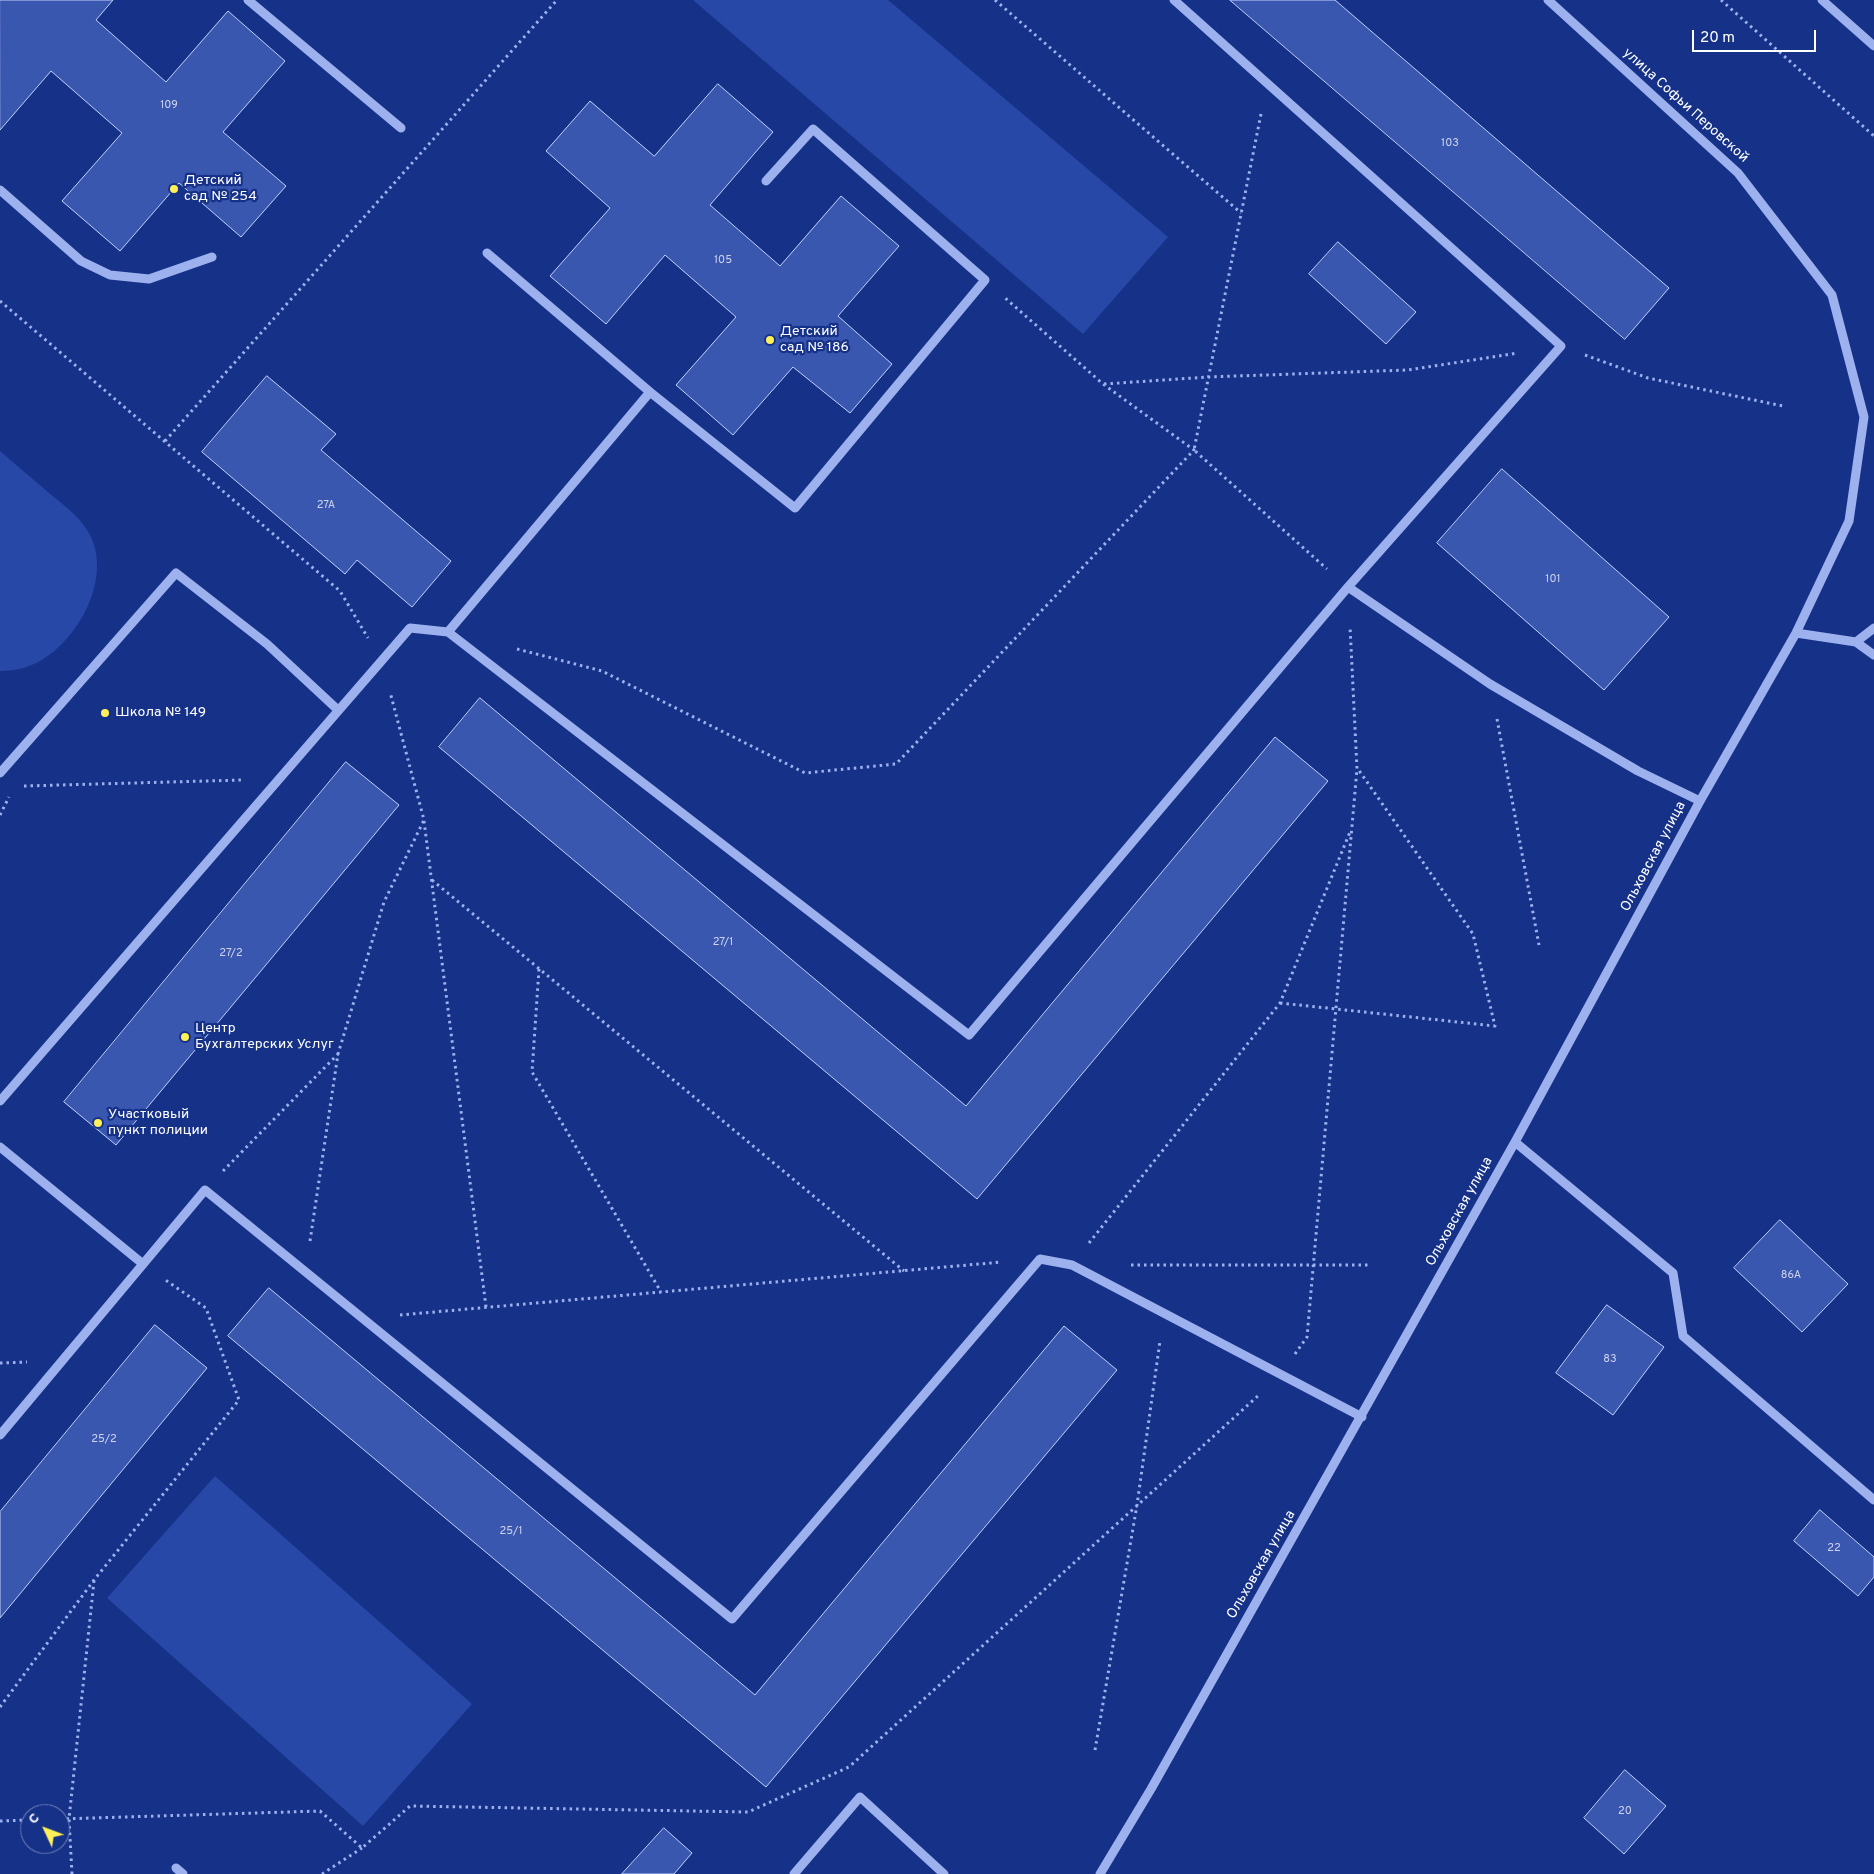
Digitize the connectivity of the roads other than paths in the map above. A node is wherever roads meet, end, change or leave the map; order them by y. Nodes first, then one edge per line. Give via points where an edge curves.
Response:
1 (248, 0) edge
2 (1174, 0) edge
3 (1548, 0) edge
4 (1822, 0) edge
5 (1874, 46) edge
6 (401, 128) dead end
7 (766, 181) dead end
8 (0, 190) edge
9 (487, 253) dead end
10 (212, 257) dead end
11 (650, 392) junction
12 (1348, 588) junction
13 (1874, 628) edge
14 (448, 632) junction
15 (1796, 633) junction
16 (1856, 642) junction
17 (1874, 655) edge
18 (338, 710) junction
19 (0, 773) edge
20 (1700, 801) junction
21 (0, 1101) edge
22 (1515, 1142) junction
23 (0, 1147) edge
24 (143, 1264) junction
25 (1362, 1417) junction
26 (0, 1436) edge
27 (1874, 1500) edge
28 (794, 1874) edge
29 (944, 1874) edge
30 (1100, 1874) edge

1 - 6 street
2 - 12 street via 1561,346
3 - 15 street, улица Софьи Перовской via 1738,173 1832,295 1864,417 1849,521
4 - 5 street
7 - 11 street via 813,129 985,280 795,508
8 - 10 street via 81,261 110,275 150,279
9 - 11 street
11 - 14 street
12 - 14 street via 969,1035
12 - 20 street via 1490,684 1638,771
13 - 16 street
14 - 18 street via 410,628
15 - 16 street
15 - 20 street, Ольховская улица
16 - 17 street
18 - 19 street via 267,644 176,573
18 - 21 street
20 - 22 street, Ольховская улица
22 - 25 street, Ольховская улица
22 - 27 street via 1672,1273 1683,1336
23 - 24 street
24 - 25 street via 205,1190 732,1619 1040,1259 1072,1264
24 - 26 street
25 - 30 street, Ольховская улица
28 - 29 street via 860,1797

